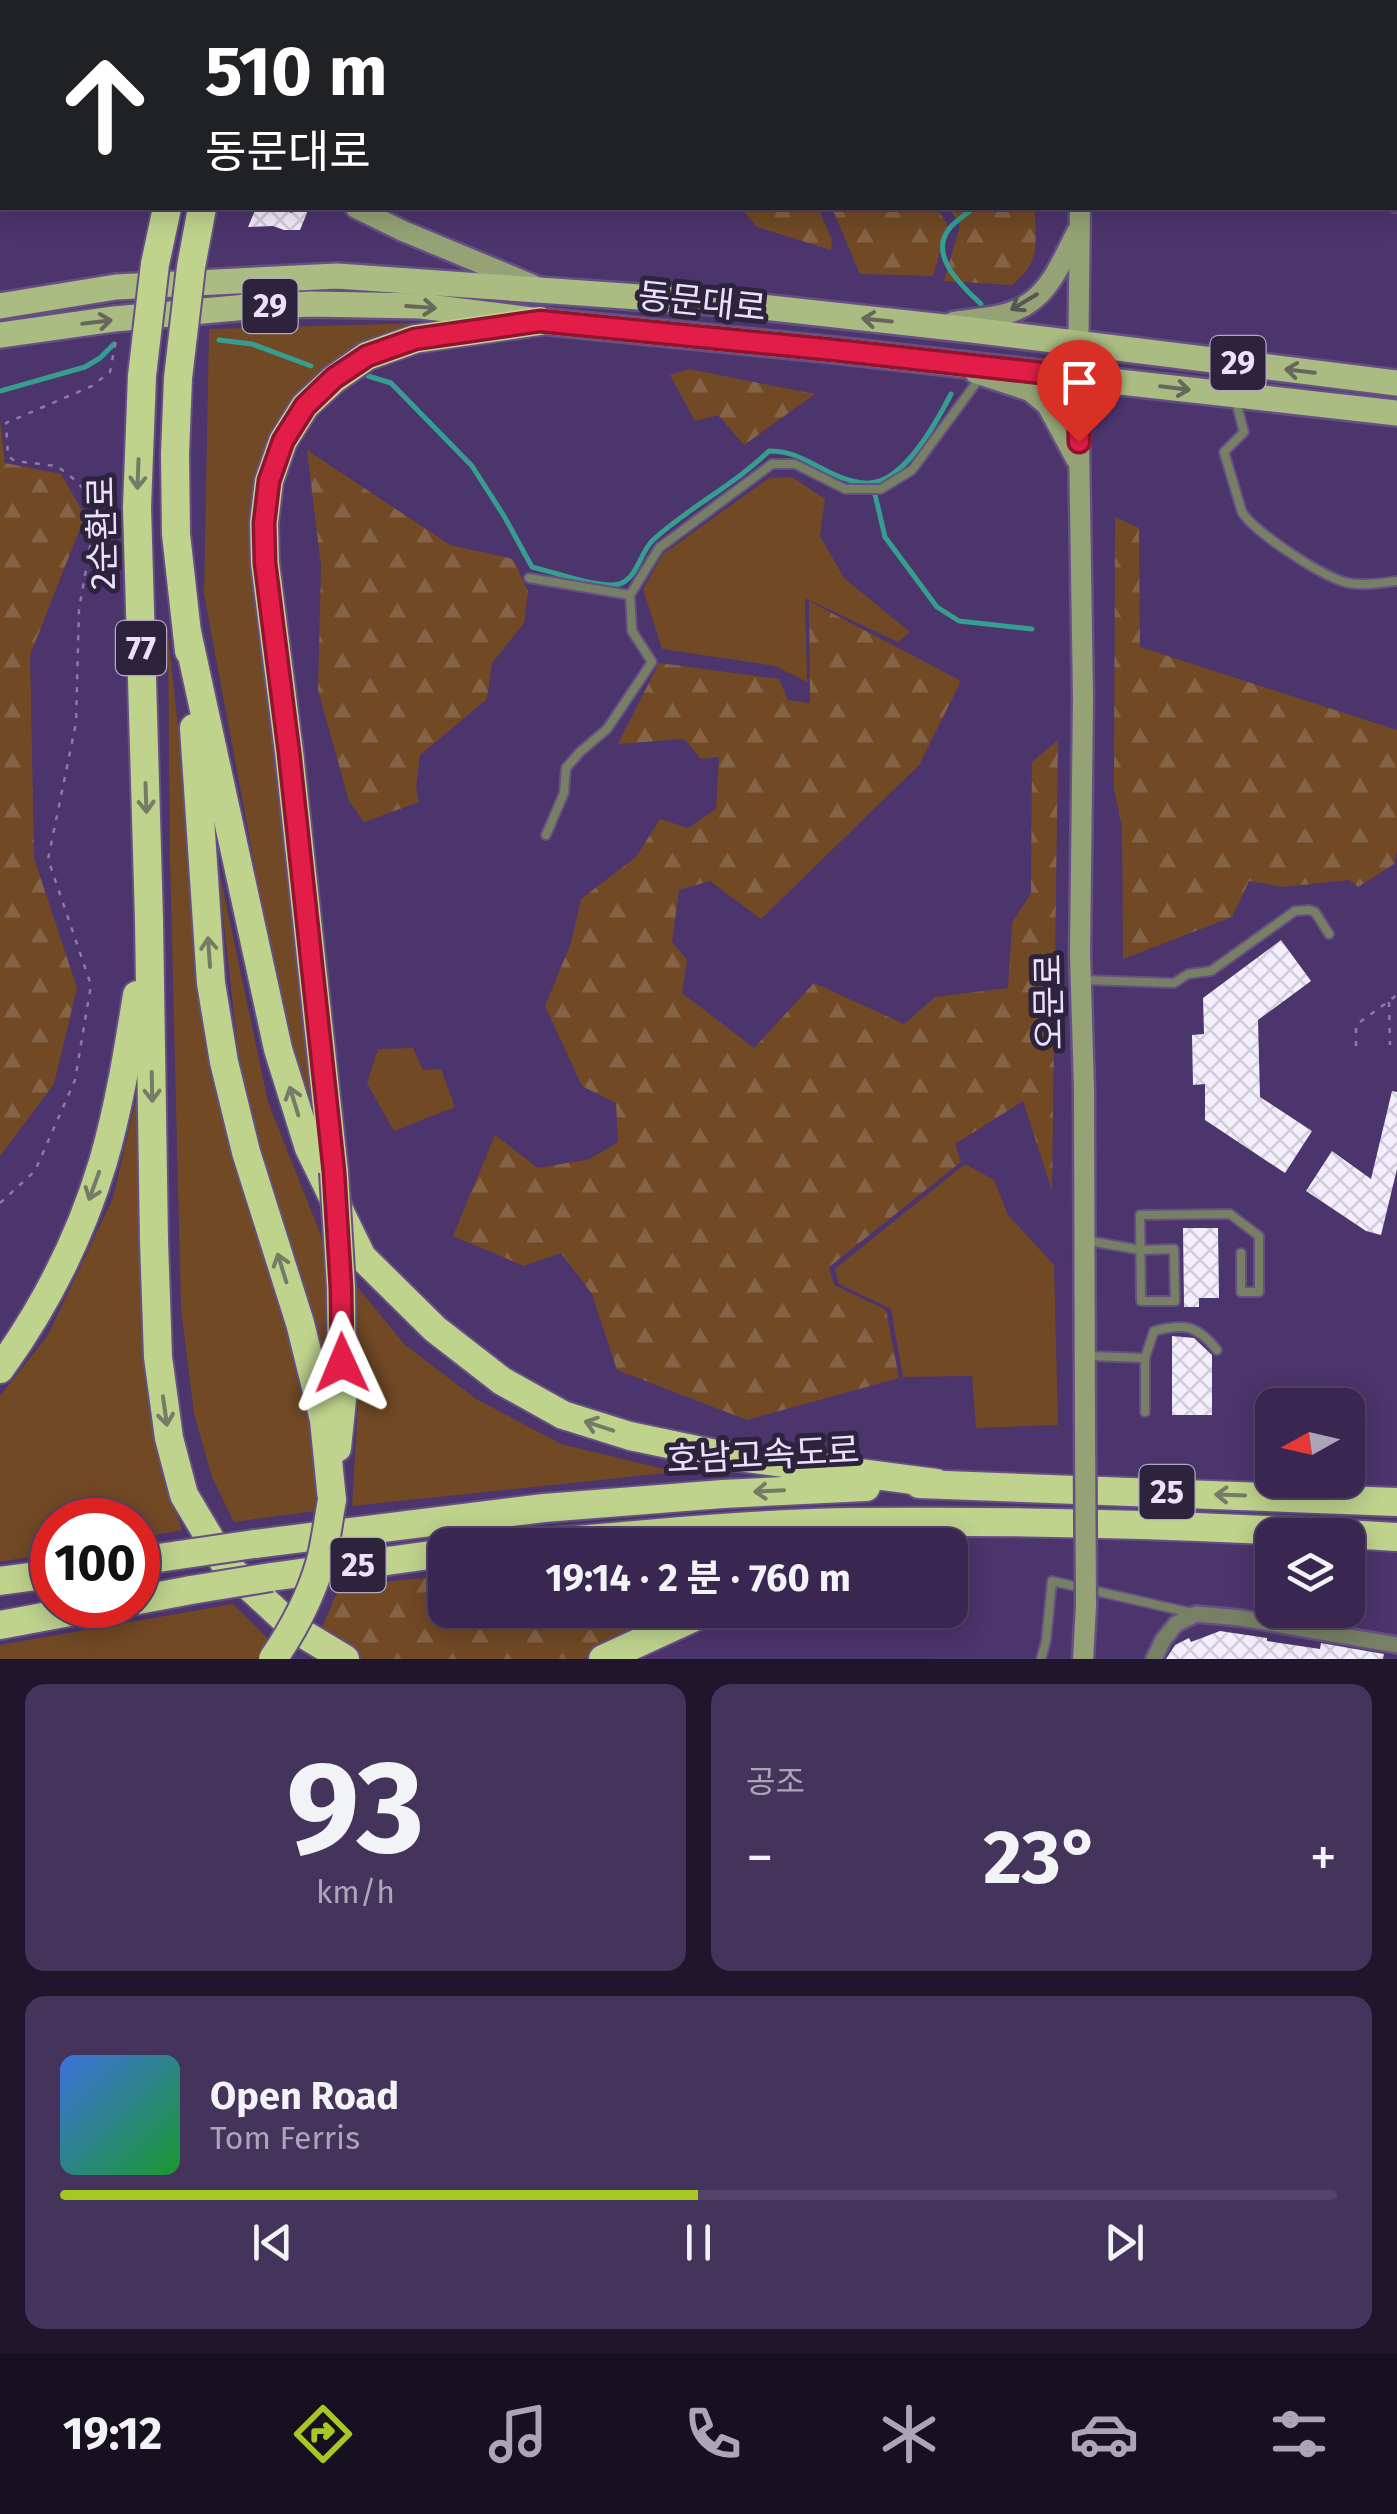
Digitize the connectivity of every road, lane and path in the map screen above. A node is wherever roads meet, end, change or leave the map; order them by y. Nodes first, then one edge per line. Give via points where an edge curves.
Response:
1 (167, 210) edge
2 (202, 210) edge
3 (360, 210) edge
4 (1080, 216) edge
5 (552, 292) junction
6 (0, 306) edge
7 (121, 319) junction
8 (540, 321) junction
9 (928, 325) junction
10 (0, 335) edge
11 (1079, 342) junction
12 (940, 362) junction
13 (982, 375) junction
14 (1078, 377) junction
15 (1397, 383) edge
16 (1234, 395) junction
17 (1397, 413) edge
18 (1079, 465) junction
19 (529, 578) dead end
20 (1397, 580) edge
21 (630, 595) junction
22 (188, 632) junction
23 (546, 835) dead end
24 (149, 920) junction
25 (1330, 934) dead end
26 (1080, 980) junction
27 (1397, 995) edge
28 (1389, 1001) junction
29 (1390, 1045) dead end
30 (1356, 1046) dead end
31 (0, 1202) edge
32 (1084, 1240) junction
33 (1140, 1250) junction
34 (1241, 1254) dead end
35 (1217, 1350) dead end
36 (1084, 1356) junction
37 (1145, 1358) junction
38 (0, 1369) edge
39 (1145, 1412) dead end
40 (936, 1483) junction
41 (332, 1500) junction
42 (1397, 1502) edge
43 (1040, 1523) junction
44 (736, 1528) edge
45 (968, 1534) edge
46 (1397, 1537) edge
47 (428, 1555) edge
48 (160, 1559) edge
49 (30, 1577) edge
50 (0, 1582) edge
51 (160, 1596) edge
52 (1196, 1614) junction
53 (30, 1619) edge
54 (0, 1624) edge
55 (671, 1628) edge
56 (1397, 1645) edge
57 (273, 1659) edge
58 (345, 1659) edge
59 (603, 1659) edge
60 (1041, 1659) edge
61 (1083, 1659) edge
62 (1154, 1659) edge

1 -> 24 highway, 2순환로 / 77, bridge via 142,376 136,507
2 - 22 highway, 77, bridge via 178,378 175,454
3 - 5 main road, 동문대로
4 -> 9 main road via 1050,283 1028,305
4 - 11 main road, 오문로
5 - 6 main road, 동문대로 / 29 via 337,276 116,287
9 -> 5 main road, 동문대로 / 29
7 -> 8 main road, 동문대로 / 29 via 311,304 421,306
10 -> 7 main road, 동문대로 / 29
7 - 31 path via 110,372 6,423 8,456 57,466 89,495 95,519 79,609 76,724 48,858 91,985 75,1080 35,1171
8 - 12 main road, 동문대로 / 29
8 - 41 highway, bridge via 415,339 367,356 305,406 269,481 265,563 334,1172 342,1400
9 - 11 main road, 동문대로 / 29
11 - 14 main road, 오문로
15 -> 11 main road, 동문대로 / 29
12 - 13 main road
12 - 14 main road, 동문대로 / 29
13 - 18 main road via 1047,405
13 - 21 lane via 912,470 881,489 845,489 794,464 772,464 659,548
14 -> 16 main road, 동문대로 / 29
14 - 18 main road, 오문로
16 - 17 main road, 동문대로 / 29
16 - 20 lane via 1244,432 1224,452 1247,520 1344,582
18 - 26 main road, 오문로
19 - 21 lane
21 - 23 lane via 632,632 652,662 607,729 566,768 564,793
40 -> 22 highway via 716,1454 563,1415 502,1381 435,1329 362,1256 309,1148 278,1050
41 -> 22 highway via 324,1420 224,1062 211,983
24 -> 38 highway via 103,1162 76,1236
24 -> 58 highway via 158,1357 168,1438 184,1495 225,1564 295,1629
25 - 26 lane via 1314,912 1302,909 1211,972 1174,983
26 - 32 main road, 오문로
27 - 28 path
28 - 29 path
28 - 30 path via 1356,1025
32 - 33 lane
32 - 36 main road, 오문로
33 - 33 lane via 1174,1249 1174,1301 1141,1301
33 - 34 lane via 1140,1215 1230,1214 1259,1236 1259,1292 1241,1292
35 - 37 lane via 1202,1332 1177,1325 1154,1331
36 - 37 lane
36 - 61 main road, 오문로, bridge
37 - 39 lane
42 -> 40 highway, 호남고속도로 / 25
40 -> 48 highway, 호남고속도로 / 25, bridge via 544,1508
41 - 57 highway, bridge via 314,1580
43 - 44 highway, 호남고속도로 / 25
43 - 45 highway
43 - 46 highway, 호남고속도로 / 25
47 - 51 highway, 25, bridge
49 - 50 highway
52 - 56 street
52 - 60 lane via 1052,1581
52 - 62 street via 1176,1624
53 - 54 highway
55 - 59 highway

